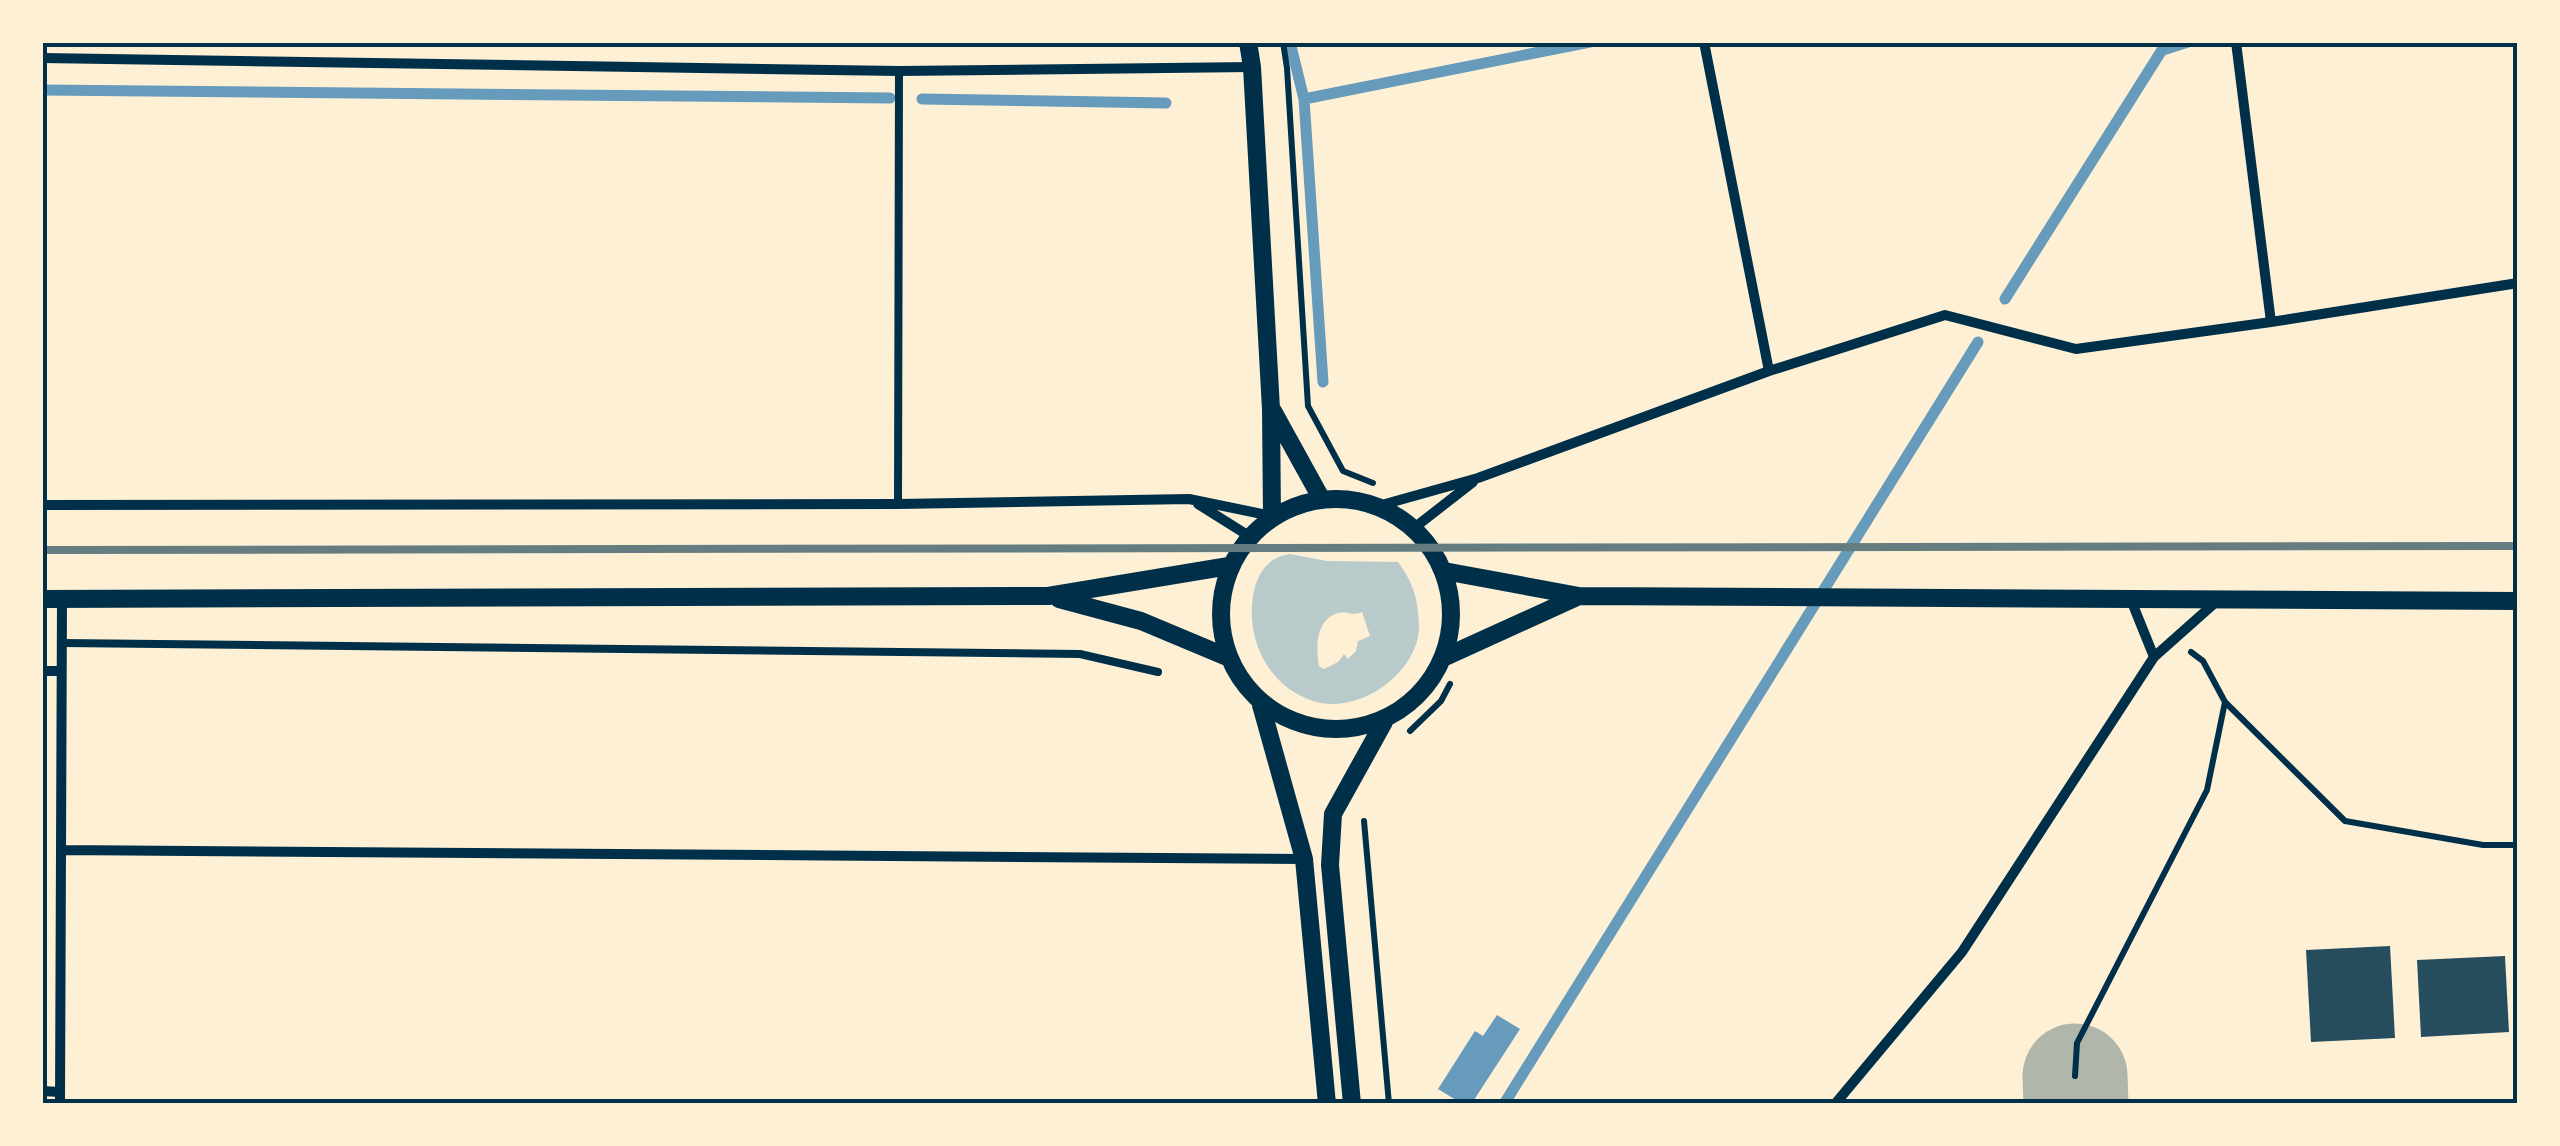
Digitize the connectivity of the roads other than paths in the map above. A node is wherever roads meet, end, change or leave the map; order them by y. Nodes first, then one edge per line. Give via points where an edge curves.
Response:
1 (1248, 42) edge
2 (1704, 42) edge
3 (2236, 43) edge
4 (42, 58) edge
5 (1252, 67) junction
6 (899, 72) junction
7 (2518, 283) edge
8 (2271, 322) junction
9 (1769, 371) junction
10 (1271, 409) junction
11 (1478, 478) junction
12 (1321, 498) junction
13 (1189, 499) junction
14 (898, 504) junction
15 (42, 505) edge
16 (1378, 506) junction
17 (1272, 516) junction
18 (1414, 528) junction
19 (1249, 536) junction
20 (1229, 566) junction
21 (1444, 571) junction
22 (1048, 596) junction
23 (1579, 596) junction
24 (42, 599) edge
25 (62, 599) junction
26 (2131, 600) junction
27 (2218, 601) junction
28 (2518, 601) edge
29 (62, 644) junction
30 (1227, 657) junction
31 (1445, 657) junction
32 (2154, 657) junction
33 (42, 671) edge
34 (62, 671) junction
35 (1158, 672) dead end
36 (1262, 705) junction
37 (1384, 722) junction
38 (60, 850) junction
39 (1304, 859) junction
40 (42, 1091) edge
41 (60, 1098) edge
42 (1327, 1104) edge
43 (1352, 1104) edge
44 (1835, 1104) edge

1 - 5 street
2 - 9 street
3 - 8 street
4 - 6 street
5 - 6 street
5 - 10 street
6 - 14 lane
7 - 8 street
8 - 9 street via 2076,348 1944,315
9 - 11 street
10 - 12 street
10 - 17 street
11 - 16 street
11 - 18 street
12 - 16 street
12 - 17 street
13 - 14 street
13 - 17 street
13 - 19 street
14 - 15 street
16 - 18 street
17 - 19 street
18 - 21 street
19 - 20 street
20 - 22 street
20 - 30 street via 1219,611
21 - 23 street
21 - 31 street via 1452,614
22 - 25 street
22 - 30 street via 1142,621
23 - 26 street
23 - 31 street
24 - 25 street
25 - 29 street
26 - 27 street
26 - 32 street
27 - 28 street
27 - 32 street
29 - 34 street
29 - 35 lane via 1080,654
30 - 36 street
31 - 37 street via 1421,695
32 - 44 street via 1962,952
33 - 34 street
34 - 38 street
36 - 37 street via 1320,731
36 - 39 street
37 - 43 street via 1333,814 1330,865
38 - 39 street
38 - 41 street
39 - 42 street
40 - 41 street

